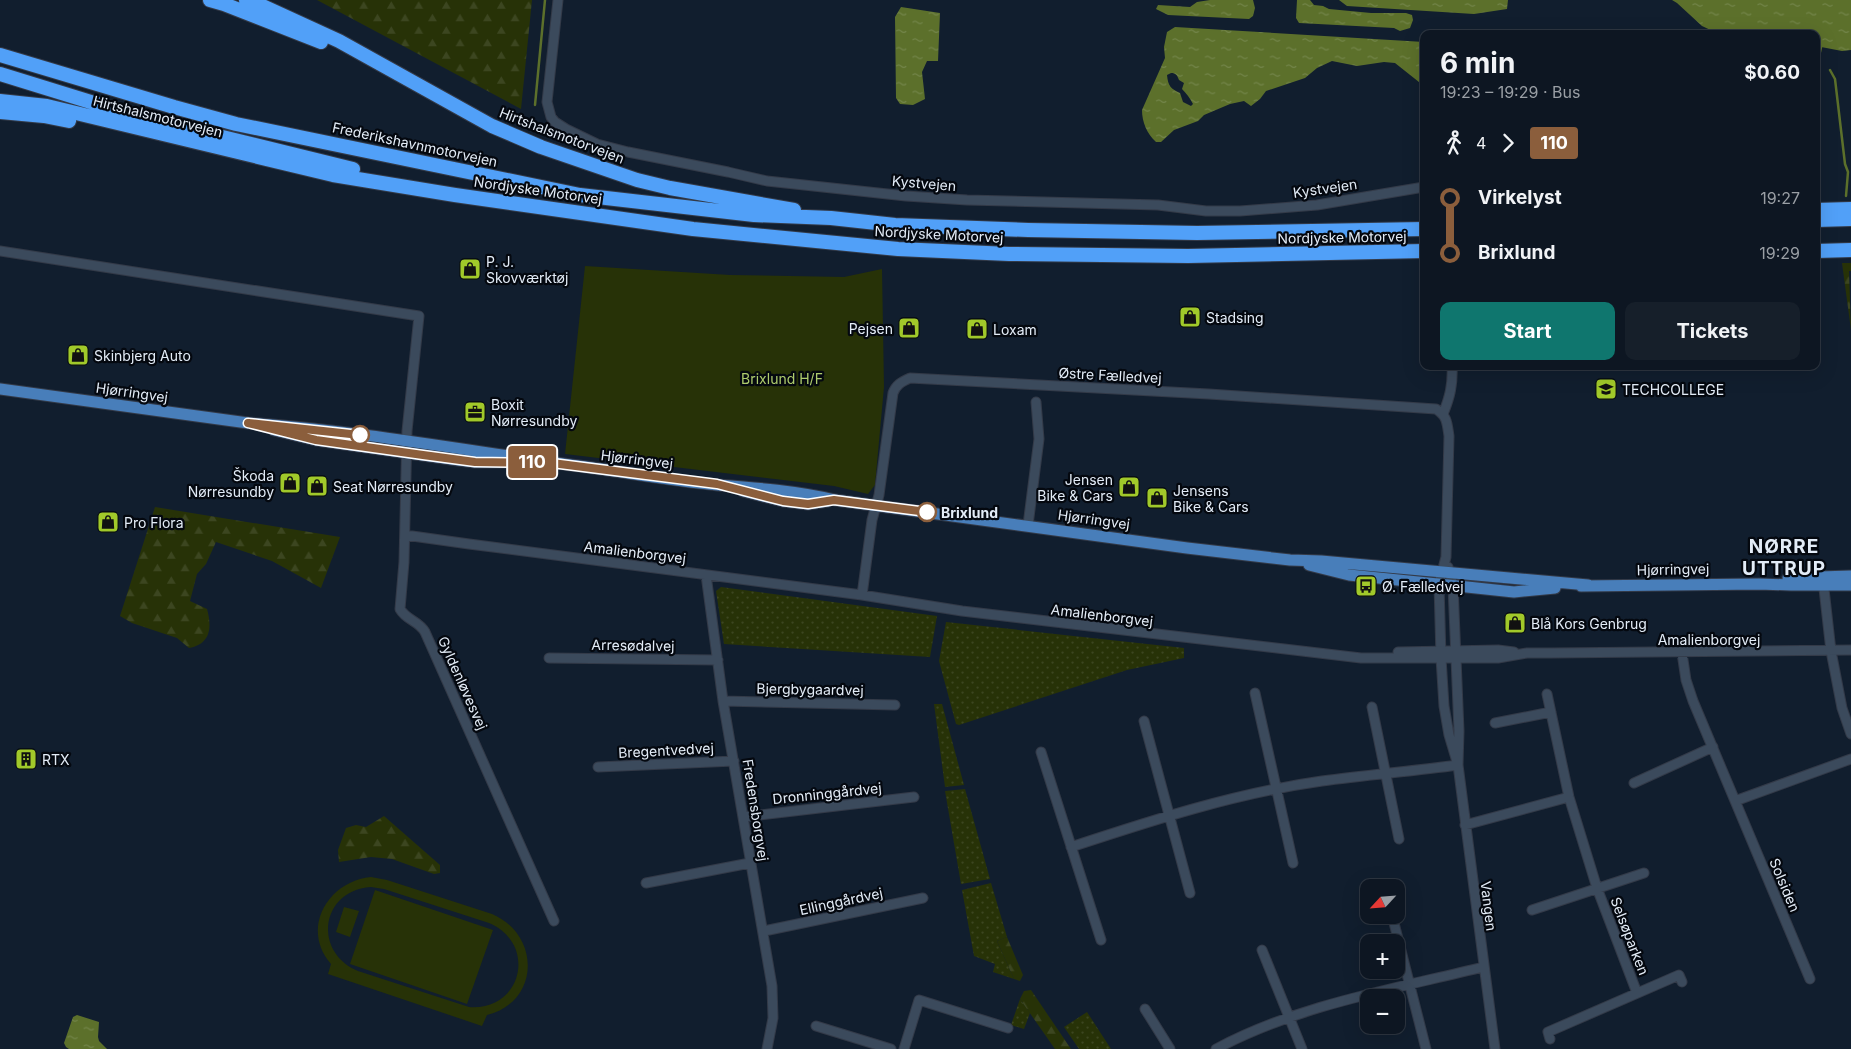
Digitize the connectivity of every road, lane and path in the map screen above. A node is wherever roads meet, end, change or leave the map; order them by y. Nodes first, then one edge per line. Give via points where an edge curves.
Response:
1 (210, 0) edge
2 (246, 0) edge
3 (558, 0) edge
4 (0, 55) edge
5 (0, 74) edge
6 (442, 98) junction
7 (0, 101) edge
8 (0, 112) edge
9 (333, 175) junction
10 (1420, 188) edge
11 (455, 195) junction
12 (1851, 209) edge
13 (1820, 210) edge
14 (832, 218) junction
15 (1851, 219) edge
16 (1820, 220) edge
17 (1420, 229) edge
18 (1851, 240) edge
19 (1820, 241) edge
20 (1851, 250) edge
21 (0, 251) edge
22 (1420, 251) edge
23 (1820, 251) edge
24 (1452, 370) edge
25 (0, 390) edge
26 (1036, 402) dead end
27 (1443, 414) junction
28 (406, 447) junction
29 (876, 505) junction
30 (1028, 525) junction
31 (405, 534) junction
32 (1290, 560) junction
33 (1446, 572) junction
34 (706, 575) junction
35 (1851, 576) edge
36 (1823, 581) junction
37 (1439, 584) junction
38 (1588, 585) junction
39 (1851, 585) edge
40 (1453, 586) junction
41 (862, 595) junction
42 (1851, 650) edge
43 (1831, 651) junction
44 (1682, 653) junction
45 (1441, 654) junction
46 (1455, 654) junction
47 (549, 658) dead end
48 (718, 660) junction
49 (1255, 693) dead end
50 (1548, 694) dead end
51 (723, 701) junction
52 (895, 705) dead end
53 (1372, 708) dead end
54 (1551, 712) junction
55 (1144, 721) dead end
56 (1495, 723) dead end
57 (1851, 734) edge
58 (1713, 747) junction
59 (1041, 752) dead end
60 (1851, 759) edge
61 (734, 761) junction
62 (1458, 766) junction
63 (598, 767) dead end
64 (1386, 775) junction
65 (1634, 783) dead end
66 (1276, 790) junction
67 (914, 797) dead end
68 (1569, 797) junction
69 (1735, 802) junction
70 (1169, 815) junction
71 (743, 816) junction
72 (1465, 825) junction
73 (1399, 838) dead end
74 (1071, 847) junction
75 (750, 863) junction
76 (1293, 863) dead end
77 (1644, 872) dead end
78 (646, 883) dead end
79 (1597, 888) junction
80 (1190, 893) dead end
81 (923, 898) dead end
82 (1532, 910) dead end
83 (554, 921) dead end
84 (1394, 924) edge
85 (764, 931) junction
86 (1101, 940) dead end
87 (1262, 950) dead end
88 (1483, 967) junction
89 (1810, 979) dead end
90 (1682, 982) dead end
91 (1409, 985) junction
92 (1637, 994) junction
93 (1145, 1009) dead end
94 (1289, 1017) junction
95 (816, 1026) dead end
96 (1008, 1028) dead end
97 (1550, 1039) dead end
98 (767, 1049) edge
99 (891, 1049) edge
100 (904, 1049) edge
101 (1170, 1049) edge
102 (1216, 1049) edge
103 (1302, 1049) edge
104 (1426, 1049) edge
105 (1495, 1049) edge

1 - 6 highway via 335,48
2 - 6 highway, Hirtshalsmotorvejen via 339,41
3 - 10 street, Kystvejen via 547,102 551,117 566,130 628,152 767,182 906,196 1158,205 1206,211 1317,205
4 - 14 highway, Frederikshavnmotorvejen via 236,124 580,195 754,215
5 - 11 highway via 136,116
6 - 14 highway, Hirtshalsmotorvejen via 492,126 541,147 637,180
7 - 9 highway, Hirtshalsmotorvejen via 47,106
8 - 9 highway via 82,123
9 - 11 highway, Hirtshalsmotorvejen
11 - 22 highway, Nordjyske Motorvej via 693,229 898,249 1188,256
12 - 13 highway
14 - 17 highway, Nordjyske Motorvej via 896,225 1028,230 1197,233
15 - 16 highway
18 - 19 highway
20 - 23 highway
21 - 28 street, Gyldenløvesvej via 419,316
24 - 27 street via 1453,385
25 - 28 main road, Hjørringvej via 248,423 316,440
26 - 30 street via 1039,439
27 - 29 street, Østre Fælledvej via 1427,408 910,378 896,386 893,394
27 - 33 street via 1449,436
28 - 29 main road, Hjørringvej via 510,455 717,484 808,504 834,500
28 - 31 street, Gyldenløvesvej
29 - 30 main road, Hjørringvej
29 - 41 street
30 - 32 main road, Hjørringvej
31 - 34 street, Amalienborgvej
31 - 83 street, Gyldenløvesvej via 400,609 425,632
32 - 33 main road, Hjørringvej
32 - 37 main road, Hjørringvej via 1349,575
33 - 37 street
33 - 38 main road, Hjørringvej
33 - 40 street
34 - 41 street, Amalienborgvej
34 - 48 street, Fredensborgvej
35 - 36 main road, Hjørringvej
36 - 38 main road, Hjørringvej
36 - 39 main road, Hjørringvej
36 - 43 street
37 - 40 main road, Hjørringvej
37 - 45 street, Vangen
38 - 40 main road, Hjørringvej via 1514,592
40 - 46 street, Vangen
41 - 45 street, Amalienborgvej via 962,611 1361,658
42 - 43 street, Amalienborgvej
43 - 44 street, Amalienborgvej
43 - 57 street via 1842,708
44 - 46 street, Amalienborgvej via 1527,654 1498,650
44 - 58 street, Solsiden via 1686,680
45 - 46 street, Amalienborgvej
45 - 62 street, Vangen via 1444,706
46 - 62 street, Vangen
47 - 48 street, Arresødalvej
48 - 51 street, Fredensborgvej
49 - 66 street
50 - 54 street, Selsøparken
51 - 52 street, Bjergbygaardvej
51 - 61 street, Fredensborgvej
53 - 64 street
54 - 56 street
54 - 68 street, Selsøparken
55 - 70 street
58 - 65 street
58 - 69 street, Solsiden
59 - 74 street
60 - 69 street
61 - 63 street, Bregentvedvej
61 - 71 street, Fredensborgvej
62 - 64 street
62 - 72 street, Vangen
64 - 66 street via 1321,781
64 - 73 street
66 - 70 street
66 - 76 street
67 - 71 street, Dronninggårdvej
68 - 72 street
68 - 79 street, Selsøparken
69 - 89 street, Solsiden
70 - 74 street
70 - 80 street
71 - 75 street, Fredensborgvej
72 - 88 street, Vangen
74 - 86 street
75 - 78 street
75 - 85 street, Fredensborgvej
77 - 79 street, Selsøparken
79 - 82 street, Selsøparken
79 - 92 street, Selsøparken
81 - 85 street, Ellinggårdvej
84 - 91 street
85 - 98 street, Fredensborgvej via 773,1018
87 - 94 street
88 - 91 street
88 - 105 street, Vangen
90 - 92 street, Selsøparken via 1679,976
91 - 94 street
91 - 104 street
92 - 97 street, Selsøparken via 1548,1032
93 - 101 street
94 - 102 street
94 - 103 street
95 - 99 street
96 - 100 street via 919,1000

